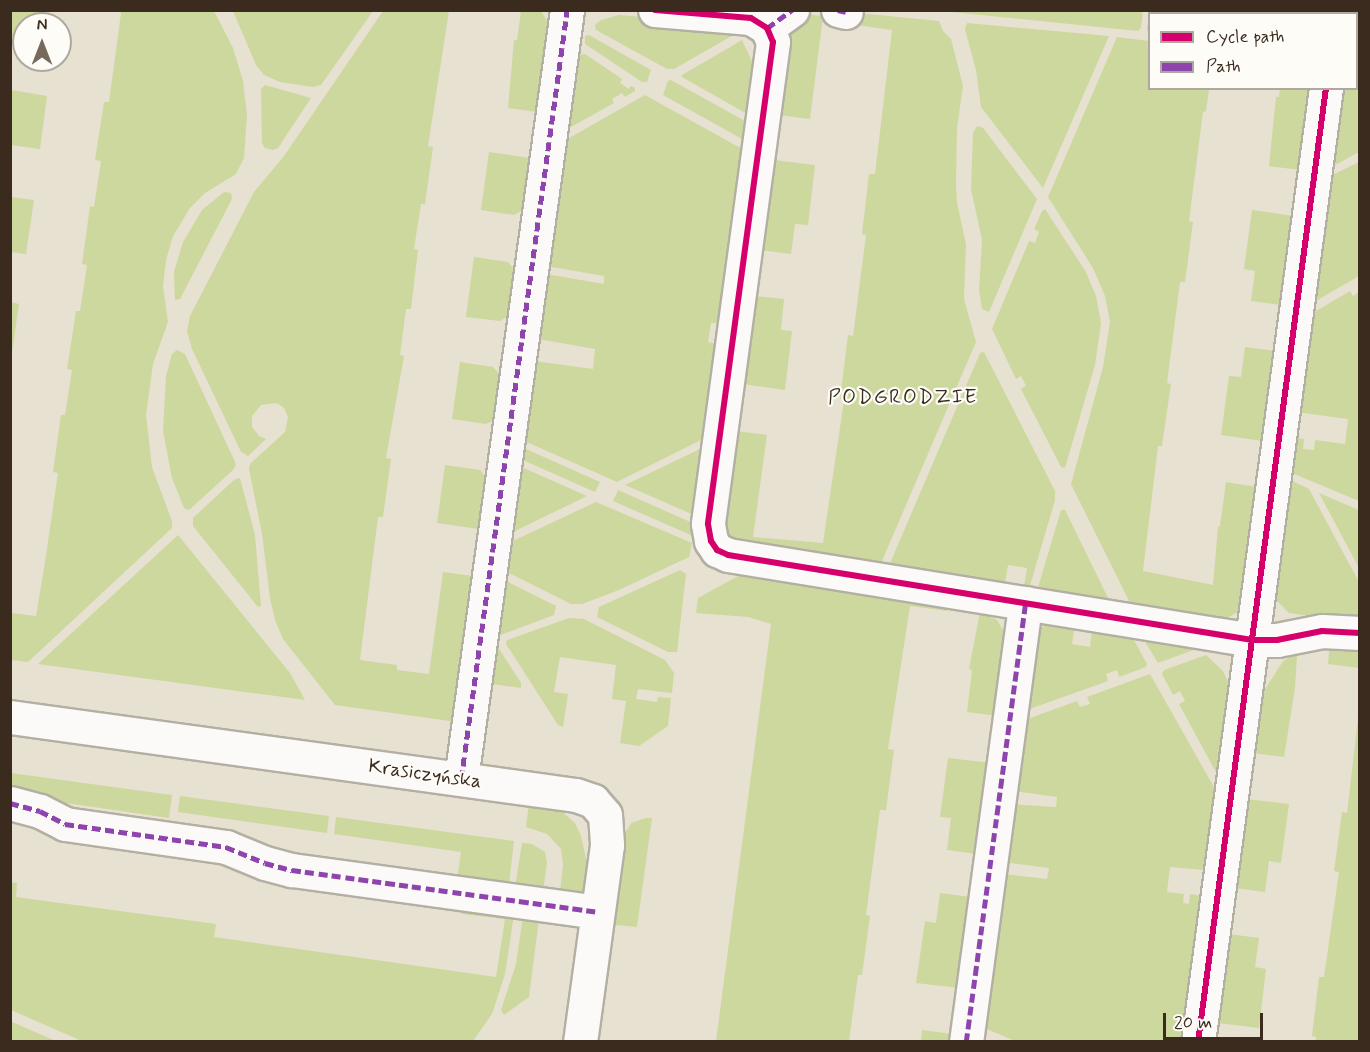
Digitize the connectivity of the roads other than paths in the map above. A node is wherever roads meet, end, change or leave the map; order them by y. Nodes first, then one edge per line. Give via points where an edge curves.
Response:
1 (567, 10) edge
2 (655, 10) edge
3 (780, 19) edge
4 (1326, 90) edge
5 (1025, 603) junction
6 (1359, 633) edge
7 (1252, 640) junction
8 (10, 717) edge
9 (461, 779) junction
10 (10, 803) edge
11 (597, 912) junction
12 (580, 1041) edge
13 (966, 1041) edge
14 (1198, 1041) edge

1 - 9 street
2 - 3 street
3 - 5 street via 772,37 708,524 711,541 717,550 728,555
4 - 7 street
5 - 7 street
5 - 13 street
6 - 7 street via 1330,630 1277,640
7 - 14 street
8 - 9 street, Krasiczyńska
9 - 11 street, Krasiczyńska via 576,795 600,807 607,825 607,845
10 - 11 street via 70,825 226,847 292,870
11 - 12 street, Krasiczyńska

